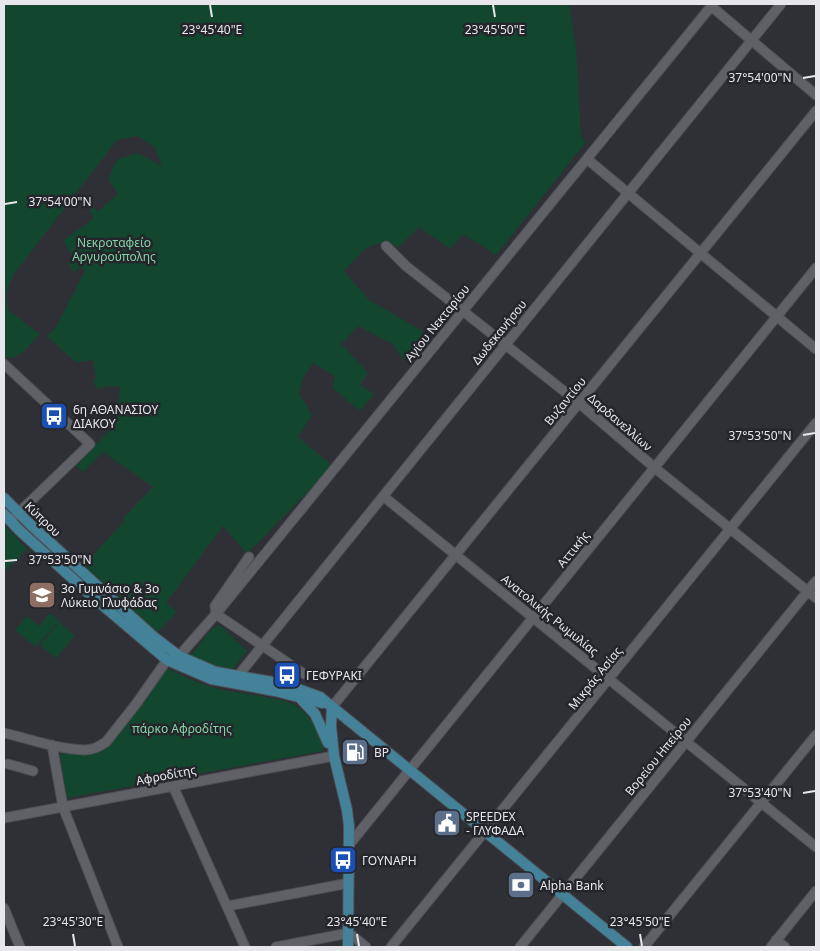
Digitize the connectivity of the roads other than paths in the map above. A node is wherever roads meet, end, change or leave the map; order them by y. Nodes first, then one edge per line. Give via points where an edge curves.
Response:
1 (781, 4) edge
2 (712, 5) edge
3 (752, 40) junction
4 (816, 95) edge
5 (816, 111) edge
6 (587, 159) junction
7 (628, 193) junction
8 (386, 246) dead end
9 (701, 254) junction
10 (816, 268) edge
11 (463, 311) junction
12 (777, 316) junction
13 (506, 345) junction
14 (816, 349) edge
15 (4, 364) edge
16 (579, 403) junction
17 (816, 424) edge
18 (654, 468) junction
19 (384, 496) junction
20 (4, 498) edge
21 (18, 513) junction
22 (7, 517) edge
23 (730, 530) junction
24 (456, 555) junction
25 (249, 557) dead end
26 (816, 581) edge
27 (808, 591) junction
28 (816, 598) edge
29 (216, 614) junction
30 (534, 618) junction
31 (263, 645) junction
32 (179, 656) junction
33 (167, 660) junction
34 (304, 674) dead end
35 (237, 677) junction
36 (610, 679) junction
37 (300, 698) junction
38 (332, 707) junction
39 (4, 733) edge
40 (816, 735) edge
41 (686, 742) junction
42 (52, 745) junction
43 (334, 756) junction
44 (8, 764) dead end
45 (410, 770) junction
46 (33, 771) dead end
47 (173, 786) junction
48 (761, 802) junction
49 (63, 807) junction
50 (4, 818) edge
51 (486, 832) junction
52 (349, 845) junction
53 (816, 847) edge
54 (349, 884) junction
55 (816, 891) edge
56 (562, 895) junction
57 (228, 906) junction
58 (4, 908) edge
59 (348, 933) junction
60 (774, 944) edge
61 (20, 947) edge
62 (118, 947) edge
63 (245, 947) edge
64 (276, 947) edge
65 (348, 947) edge
66 (366, 947) edge
67 (391, 947) edge
68 (520, 947) edge
69 (627, 947) edge
70 (644, 947) edge
71 (785, 947) edge

1 - 3 street, Δωδεκανήσου
2 - 3 street
2 - 6 street, Αγίου Νεκταρίου
3 - 4 street
3 - 7 street, Δωδεκανήσου
5 - 9 street, Βυζαντίου
6 - 7 street
6 - 11 street, Αγίου Νεκταρίου
7 - 9 street
7 - 13 street, Δωδεκανήσου
8 - 11 street, Δαρδανελλίων
9 - 12 street
9 - 16 street, Βυζαντίου
10 - 12 street, Αττικής
11 - 13 street, Δαρδανελλίων
11 - 29 street, Αγίου Νεκταρίου
12 - 14 street
12 - 18 street, Αττικής
13 - 16 street, Δαρδανελλίων
13 - 19 street, Δωδεκανήσου
15 - 21 street via 90,444
16 - 18 street, Δαρδανελλίων
16 - 24 street, Βυζαντίου
17 - 23 street, Μικράς Ασίας
18 - 23 street, Δαρδανελλίων
18 - 30 street, Αττικής
19 - 24 street, Ανατολικής Ρωμυλίας
19 - 31 street, Δωδεκανήσου
20 - 21 main road, Κύπρου
21 - 22 street
21 - 32 main road, Κύπρου
22 - 33 main road, Κύπρου via 96,600
23 - 27 street, Δαρδανελλίων
23 - 36 street, Μικράς Ασίας
24 - 30 street, Ανατολικής Ρωμυλίας
24 - 38 street, Βυζαντίου
25 - 29 street via 215,606
26 - 27 street, Βορείου Ηπείρου
27 - 28 street, Δαρδανελλίων
27 - 41 street, Βορείου Ηπείρου
29 - 31 street
29 - 32 street, Αγίου Νεκταρίου
30 - 36 street, Ανατολικής Ρωμυλίας
30 - 45 street, Αττικής
31 - 34 street
31 - 35 street, Δωδεκανήσου
32 - 33 street
32 - 35 main road, Κύπρου via 208,670
33 - 37 main road, Κύπρου via 211,679
33 - 42 street via 106,742 85,750
35 - 38 main road, Κύπρου via 284,684 320,697
36 - 41 street, Ανατολικής Ρωμυλίας
36 - 51 street, Μικράς Ασίας
37 - 38 main road, Κύπρου
37 - 43 main road via 315,714
38 - 43 main road
38 - 45 main road, Κύπρου
39 - 42 street
40 - 48 street
41 - 48 street, Ανατολικής Ρωμυλίας
41 - 56 street, Βορείου Ηπείρου
42 - 49 street
43 - 47 street, Αφροδίτης
43 - 52 main road via 347,810
44 - 46 street
45 - 51 main road, Κύπρου
45 - 52 street, Αττικής
47 - 49 street, Αφροδίτης
47 - 57 street
48 - 53 street, Ανατολικής Ρωμυλίας
48 - 70 street
49 - 50 street, Αφροδίτης
49 - 62 street
51 - 56 main road, Κύπρου
51 - 67 street, Μικράς Ασίας
52 - 54 main road
54 - 57 street
54 - 59 main road
55 - 60 street
56 - 68 street, Βορείου Ηπείρου
56 - 69 main road, Κύπρου
57 - 63 street
58 - 61 street
59 - 64 street
59 - 65 main road
59 - 66 street
60 - 71 street

